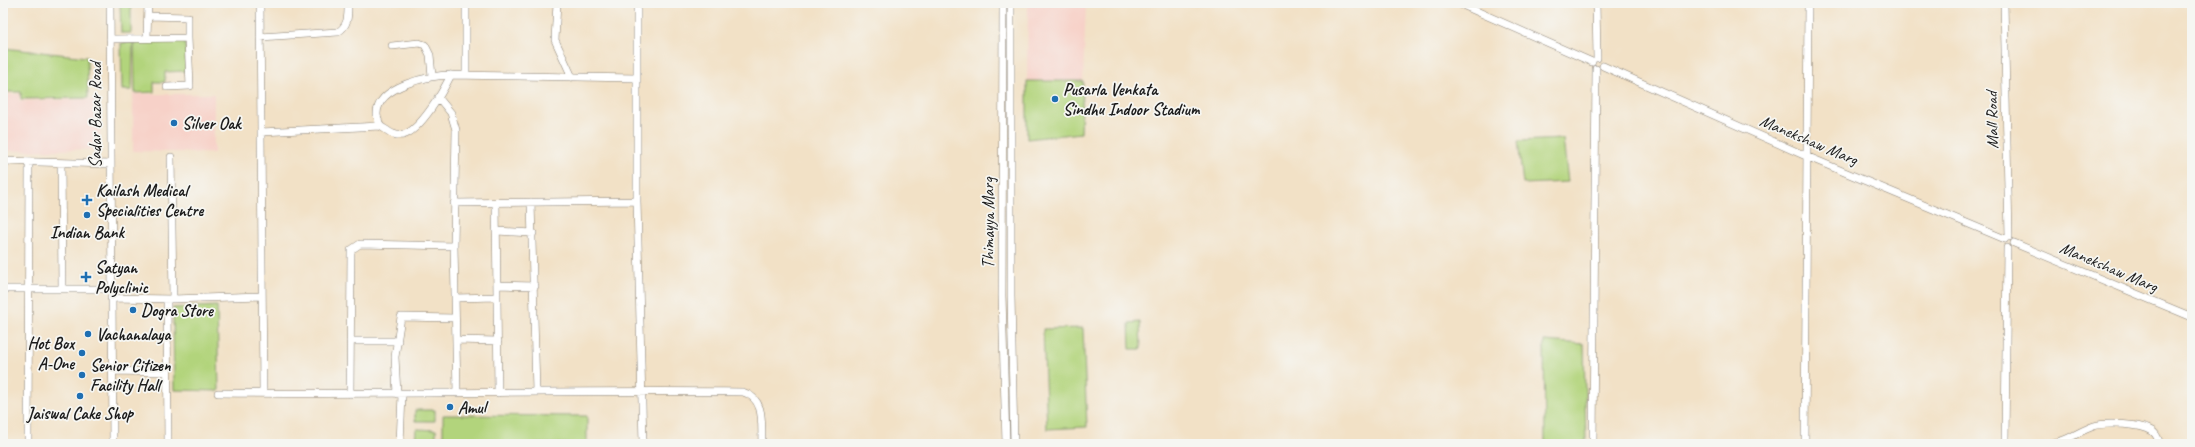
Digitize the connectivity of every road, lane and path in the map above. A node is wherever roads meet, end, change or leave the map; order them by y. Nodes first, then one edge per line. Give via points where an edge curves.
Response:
1 (110, 3) edge
2 (148, 3) edge
3 (260, 3) edge
4 (348, 3) edge
5 (466, 3) edge
6 (557, 3) edge
7 (637, 3) edge
8 (1003, 3) edge
9 (1011, 3) edge
10 (1458, 3) edge
11 (1596, 3) edge
12 (1808, 3) edge
13 (2004, 3) edge
14 (148, 16) junction
15 (260, 37) junction
16 (147, 38) junction
17 (188, 38) junction
18 (110, 39) junction
19 (392, 46) dead end
20 (1595, 60) junction
21 (1599, 67) junction
22 (451, 75) junction
23 (466, 75) junction
24 (432, 76) junction
25 (572, 77) junction
26 (637, 78) junction
27 (167, 87) dead end
28 (438, 97) junction
29 (380, 126) junction
30 (261, 132) junction
31 (1806, 156) junction
32 (170, 157) dead end
33 (3, 161) edge
34 (29, 162) junction
35 (61, 163) junction
36 (110, 164) junction
37 (637, 201) junction
38 (532, 202) junction
39 (454, 203) junction
40 (496, 203) junction
41 (496, 231) junction
42 (533, 233) junction
43 (2007, 238) junction
44 (2014, 243) junction
45 (454, 246) junction
46 (2007, 248) junction
47 (497, 285) junction
48 (535, 286) junction
49 (30, 288) junction
50 (3, 289) edge
51 (62, 289) junction
52 (111, 289) junction
53 (262, 296) junction
54 (1002, 296) junction
55 (1011, 296) junction
56 (497, 297) junction
57 (111, 298) junction
58 (455, 298) junction
59 (170, 299) junction
60 (2192, 317) edge
61 (456, 318) junction
62 (456, 340) junction
63 (350, 341) junction
64 (398, 341) junction
65 (498, 341) junction
66 (112, 371) junction
67 (167, 372) junction
68 (641, 390) junction
69 (218, 392) dead end
70 (536, 392) junction
71 (263, 393) junction
72 (457, 393) junction
73 (498, 393) junction
74 (350, 394) junction
75 (400, 394) junction
76 (28, 444) edge
77 (113, 444) edge
78 (168, 444) edge
79 (400, 444) edge
80 (643, 444) edge
81 (762, 444) edge
82 (1006, 444) edge
83 (1014, 444) edge
84 (1593, 444) edge
85 (1805, 444) edge
86 (2005, 444) edge
87 (2044, 444) edge
88 (2160, 444) edge

1 - 18 street, Sadar Bazar Road
2 - 14 street
3 - 15 street
4 - 15 street via 346,23 338,32
5 - 23 street
6 - 25 street via 555,40
7 - 26 street
8 - 54 street, Thimayya Marg
9 - 55 street, Thimayya Marg
10 - 20 street
11 - 20 street
12 - 31 street
13 - 43 street, Mall Road
14 - 16 street
14 - 17 street via 188,17
15 - 30 street
16 - 17 street
16 - 18 street
17 - 27 street via 190,86
18 - 36 street, Sadar Bazar Road
19 - 24 street via 419,43 425,45 430,55
20 - 21 street via 1593,67
20 - 21 street via 1602,60
21 - 31 street, Manekshaw Marg
21 - 84 street
22 - 23 street
22 - 24 street
22 - 28 street
23 - 25 street
24 - 29 street via 409,82 388,95 379,105 377,114
25 - 26 street
26 - 37 street
28 - 29 street via 417,124 402,135 390,133
28 - 39 street via 451,113 456,130
29 - 30 street
30 - 53 street
31 - 43 street, Manekshaw Marg
31 - 85 street
32 - 59 street
33 - 34 street
34 - 35 street
34 - 49 street
35 - 36 street
35 - 51 street
36 - 52 street, Sadar Bazar Road
37 - 38 street
37 - 68 street
38 - 40 street
38 - 42 street
39 - 40 street
39 - 45 street
40 - 41 street
41 - 42 street
41 - 47 street
42 - 48 street
43 - 44 street via 2014,240
43 - 46 street via 2004,244
44 - 46 street
44 - 60 street, Manekshaw Marg
45 - 58 street
45 - 63 street via 354,246 351,250
46 - 86 street
47 - 48 street
47 - 56 street
48 - 70 street
49 - 50 street
49 - 51 street
49 - 76 street
51 - 52 street
52 - 57 street, Sadar Bazar Road
53 - 59 street
53 - 71 street
54 - 55 street
54 - 82 street, Thimayya Marg
55 - 83 street, Thimayya Marg
56 - 58 street
56 - 65 street
57 - 59 street
57 - 66 street, Sadar Bazar Road
58 - 61 street
59 - 67 street
61 - 62 street
61 - 64 street via 403,316 400,319
62 - 65 street
62 - 72 street
63 - 64 street
63 - 74 street
64 - 75 street via 395,367
65 - 73 street
66 - 67 street
66 - 77 street, Sadar Bazar Road
67 - 78 street
68 - 70 street
68 - 80 street
68 - 81 street via 752,394 758,401 760,410
69 - 71 street
70 - 73 street
71 - 74 street
72 - 73 street
72 - 75 street
74 - 75 street
75 - 79 street
87 - 88 street via 2067,440 2093,426 2103,424 2145,427 2154,433

